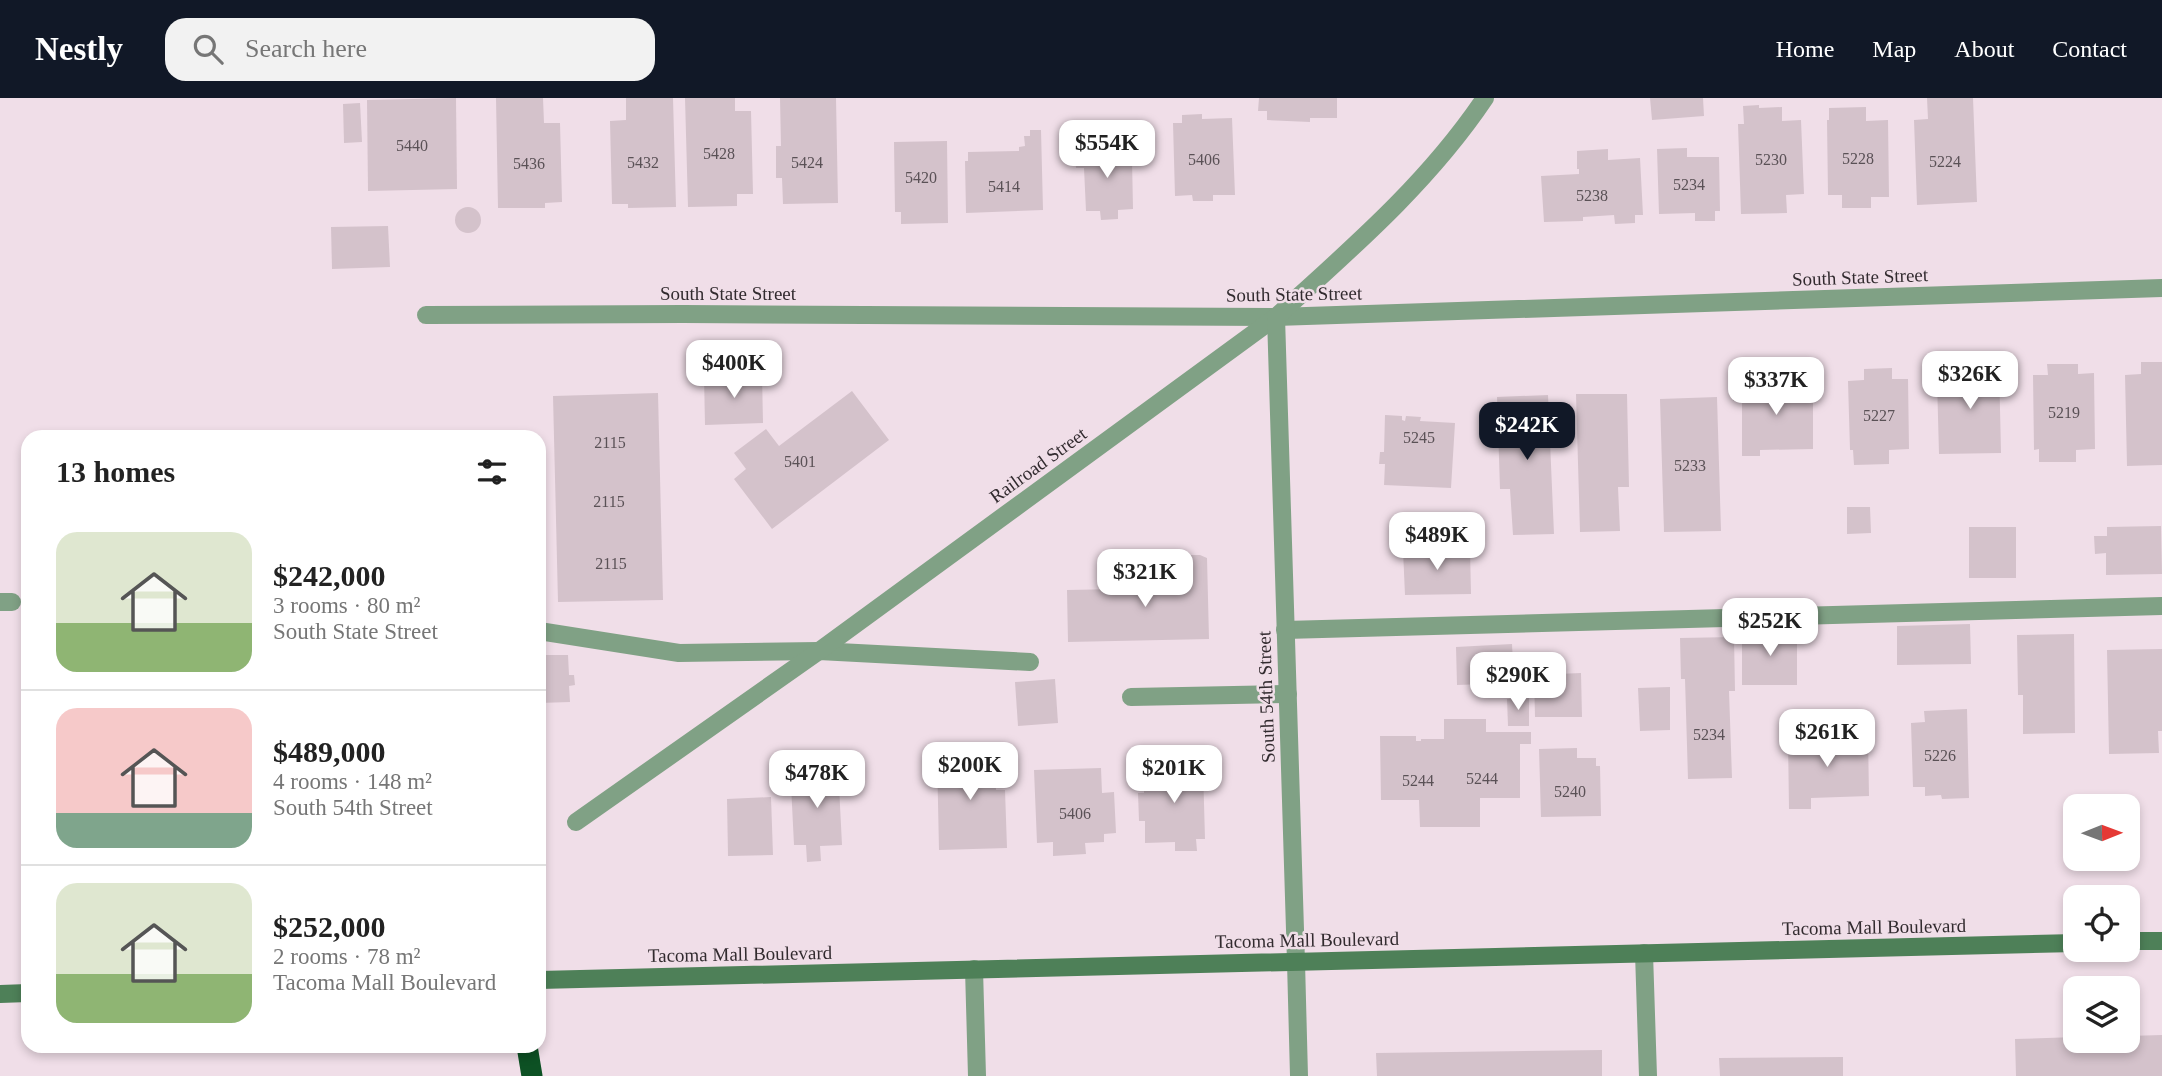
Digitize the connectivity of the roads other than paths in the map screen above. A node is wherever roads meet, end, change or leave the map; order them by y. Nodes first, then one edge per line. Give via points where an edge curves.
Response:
1 (1485, 98) edge
2 (2162, 288) edge
3 (426, 315) dead end
4 (1276, 317) junction
5 (2162, 606) edge
6 (1285, 630) junction
7 (546, 632) edge
8 (820, 651) junction
9 (1030, 662) dead end
10 (1288, 694) junction
11 (1131, 696) dead end
12 (576, 822) dead end
13 (2162, 940) edge
14 (2140, 941) edge
15 (2063, 943) edge
16 (1644, 953) junction
17 (1296, 961) junction
18 (974, 969) junction
19 (546, 979) edge
20 (21, 993) edge
21 (0, 994) edge
22 (528, 1053) edge
23 (532, 1076) edge
24 (977, 1076) edge
25 (1299, 1076) edge
26 (1648, 1076) edge

1 - 4 street, Railroad Street via 1429,172
2 - 4 street, South State Street
3 - 4 street, South State Street
4 - 6 street, South 54th Street
4 - 8 street, Railroad Street
5 - 6 street
6 - 10 street, South 54th Street
7 - 8 street via 678,653
8 - 9 street
8 - 12 street, Railroad Street
10 - 11 street
10 - 17 street, South 54th Street
13 - 14 main road
15 - 16 main road, Tacoma Mall Boulevard
16 - 17 main road, Tacoma Mall Boulevard
16 - 26 street
17 - 18 main road, Tacoma Mall Boulevard
17 - 25 street, South 54th Street
18 - 19 main road, Tacoma Mall Boulevard
18 - 24 street
20 - 21 main road
22 - 23 highway

